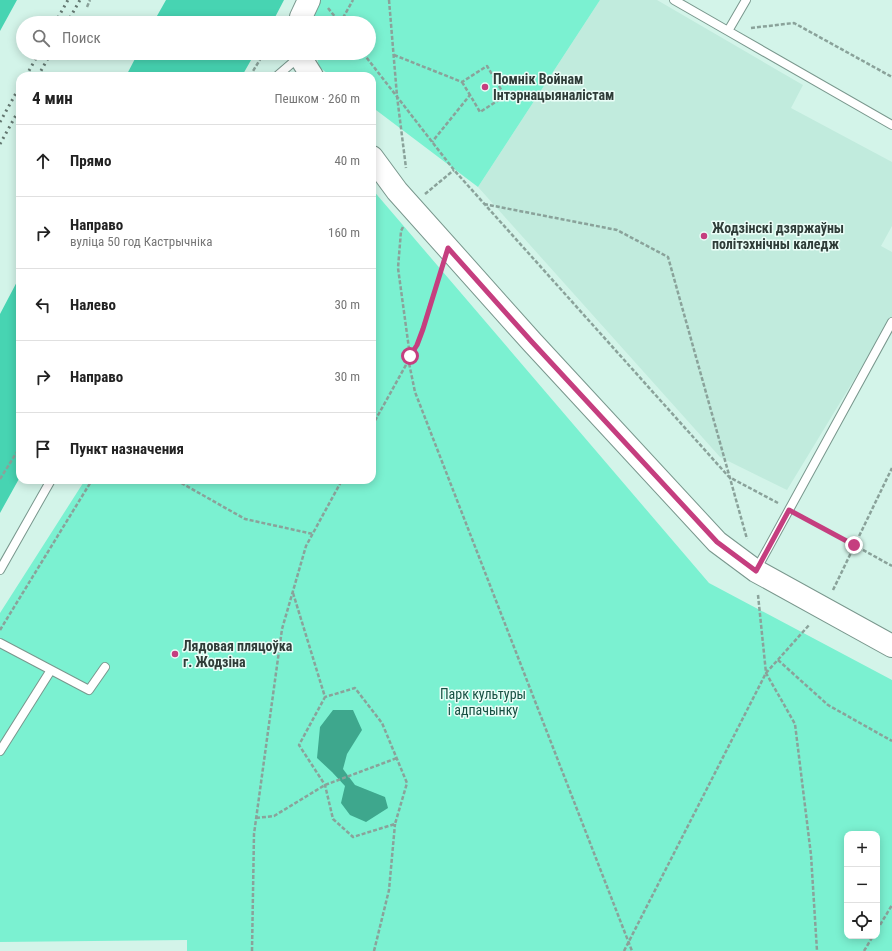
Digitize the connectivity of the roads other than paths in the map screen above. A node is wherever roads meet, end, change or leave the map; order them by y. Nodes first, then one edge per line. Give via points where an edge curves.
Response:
1 (674, 0) edge
2 (746, 0) edge
3 (318, 3) edge
4 (302, 16) edge
5 (728, 31) junction
6 (294, 60) edge
7 (302, 60) edge
8 (281, 72) edge
9 (310, 72) edge
10 (892, 125) edge
11 (376, 161) edge
12 (892, 322) edge
13 (49, 484) edge
14 (0, 570) edge
15 (756, 571) junction
16 (0, 643) edge
17 (892, 646) edge
18 (105, 667) dead end
19 (51, 670) junction
20 (0, 751) edge

1 - 5 lane
2 - 5 lane
3 - 4 main road
5 - 10 lane
6 - 8 lane
7 - 9 main road
11 - 15 main road via 405,191 448,248 717,542
12 - 15 lane
13 - 14 lane
15 - 17 main road
16 - 19 lane
18 - 19 lane via 89,690
19 - 20 lane

